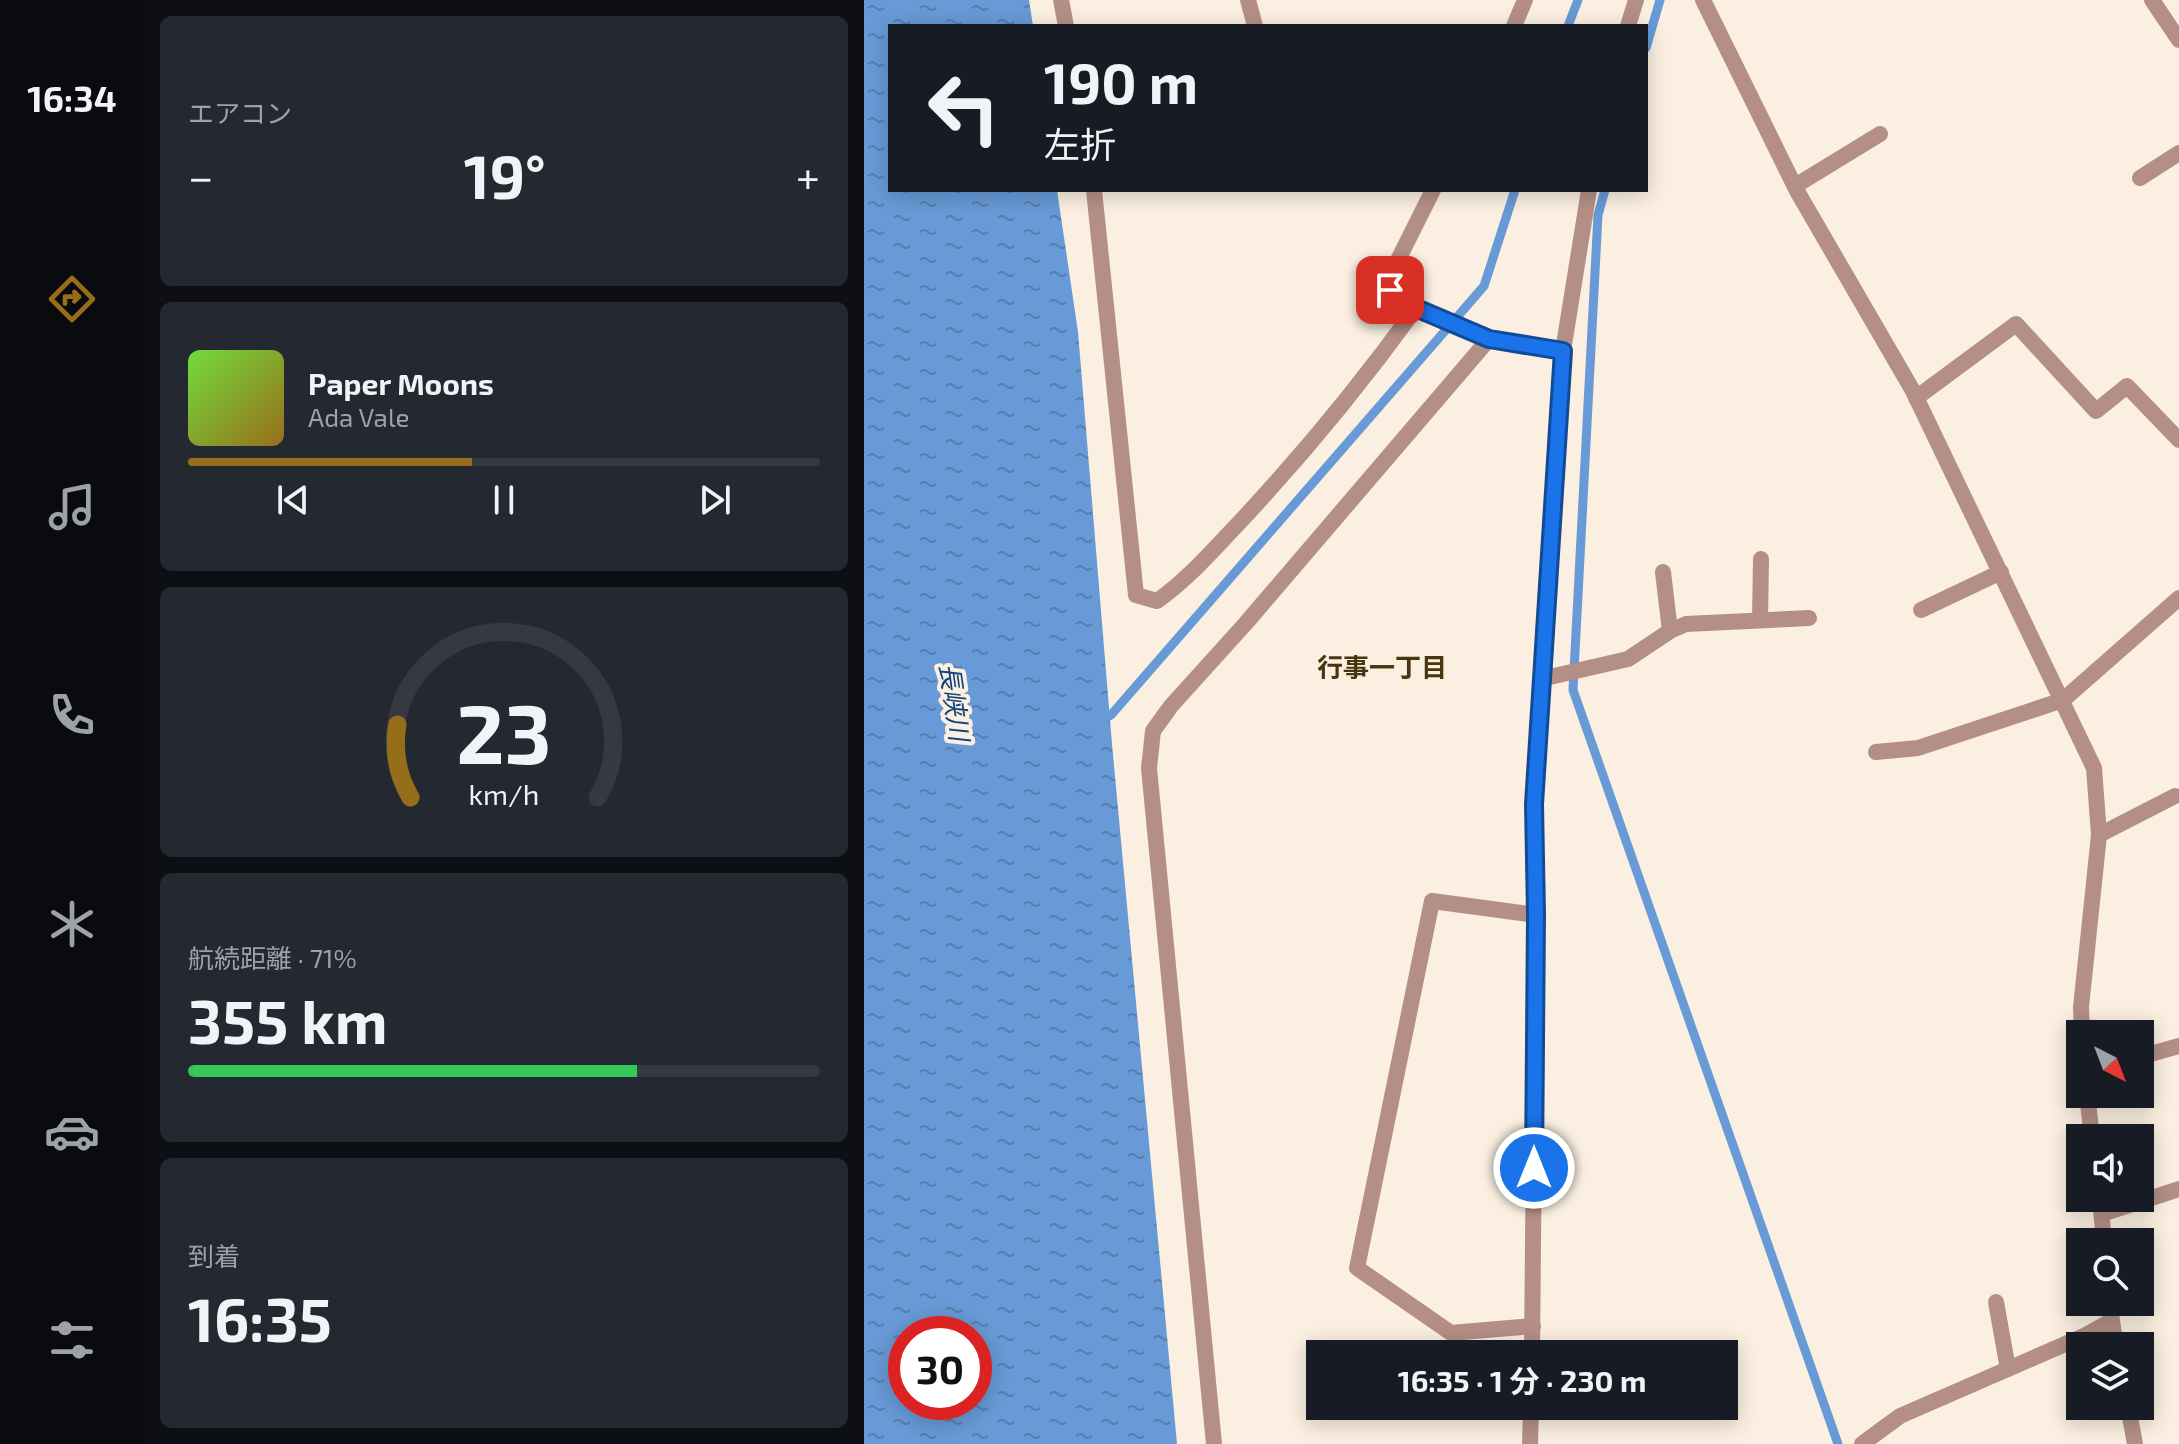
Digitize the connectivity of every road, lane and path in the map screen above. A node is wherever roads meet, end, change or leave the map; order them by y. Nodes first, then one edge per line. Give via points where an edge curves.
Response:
1 (1061, 0) edge
2 (1248, 0) edge
3 (1525, 0) edge
4 (1636, 0) edge
5 (1703, 0) edge
6 (2152, 0) edge
7 (1066, 24) edge
8 (1254, 24) edge
9 (1515, 24) edge
10 (1629, 24) edge
11 (2179, 40) edge
12 (1880, 134) dead end
13 (2179, 153) edge
14 (2140, 178) dead end
15 (1795, 186) junction
16 (1094, 192) edge
17 (1432, 192) edge
18 (1589, 192) edge
19 (1416, 308) junction
20 (1489, 339) junction
21 (1563, 351) junction
22 (1916, 398) junction
23 (2179, 440) edge
24 (1761, 559) dead end
25 (1663, 572) dead end
26 (2001, 572) junction
27 (2179, 598) edge
28 (1921, 610) dead end
29 (1809, 618) dead end
30 (1760, 620) junction
31 (1670, 631) junction
32 (1541, 679) junction
33 (2063, 700) junction
34 (1876, 752) dead end
35 (2175, 796) dead end
36 (2099, 835) junction
37 (1536, 915) junction
38 (2081, 1020) edge
39 (2179, 1046) edge
40 (2154, 1053) edge
41 (2179, 1189) edge
42 (2154, 1194) edge
43 (1996, 1302) dead end
44 (2110, 1316) edge
45 (2111, 1321) junction
46 (1533, 1326) junction
47 (2113, 1332) edge
48 (1532, 1340) edge
49 (2008, 1369) junction
50 (1531, 1420) edge
51 (2131, 1420) edge
52 (1214, 1444) edge
53 (1530, 1444) edge
54 (1862, 1444) edge
55 (2135, 1444) edge

1 - 7 street
2 - 8 street
3 - 9 street
4 - 10 street
5 - 15 street
6 - 11 street
12 - 15 street
13 - 14 street
15 - 22 street
16 - 19 street via 1136,595 1157,601 1181,584 1267,493
17 - 19 street via 1397,262 1390,290
18 - 21 street
19 - 20 street
20 - 21 street
20 - 52 street via 1153,731 1149,768
21 - 32 street
22 - 23 street via 2016,324 2096,411 2127,386
22 - 26 street
24 - 30 street
25 - 31 street
26 - 28 street
26 - 33 street
27 - 33 street
29 - 30 street
30 - 31 street via 1686,624
31 - 32 street via 1628,659
32 - 37 street via 1534,804
33 - 34 street via 1918,748
33 - 36 street via 2094,768
35 - 36 street
36 - 38 street
37 - 46 street
37 - 46 street via 1432,901 1357,1268 1451,1333
39 - 40 street
41 - 42 street
43 - 49 street
44 - 45 street
45 - 47 street
45 - 49 street
46 - 48 street
49 - 54 street via 1900,1416
50 - 53 street
51 - 55 street

